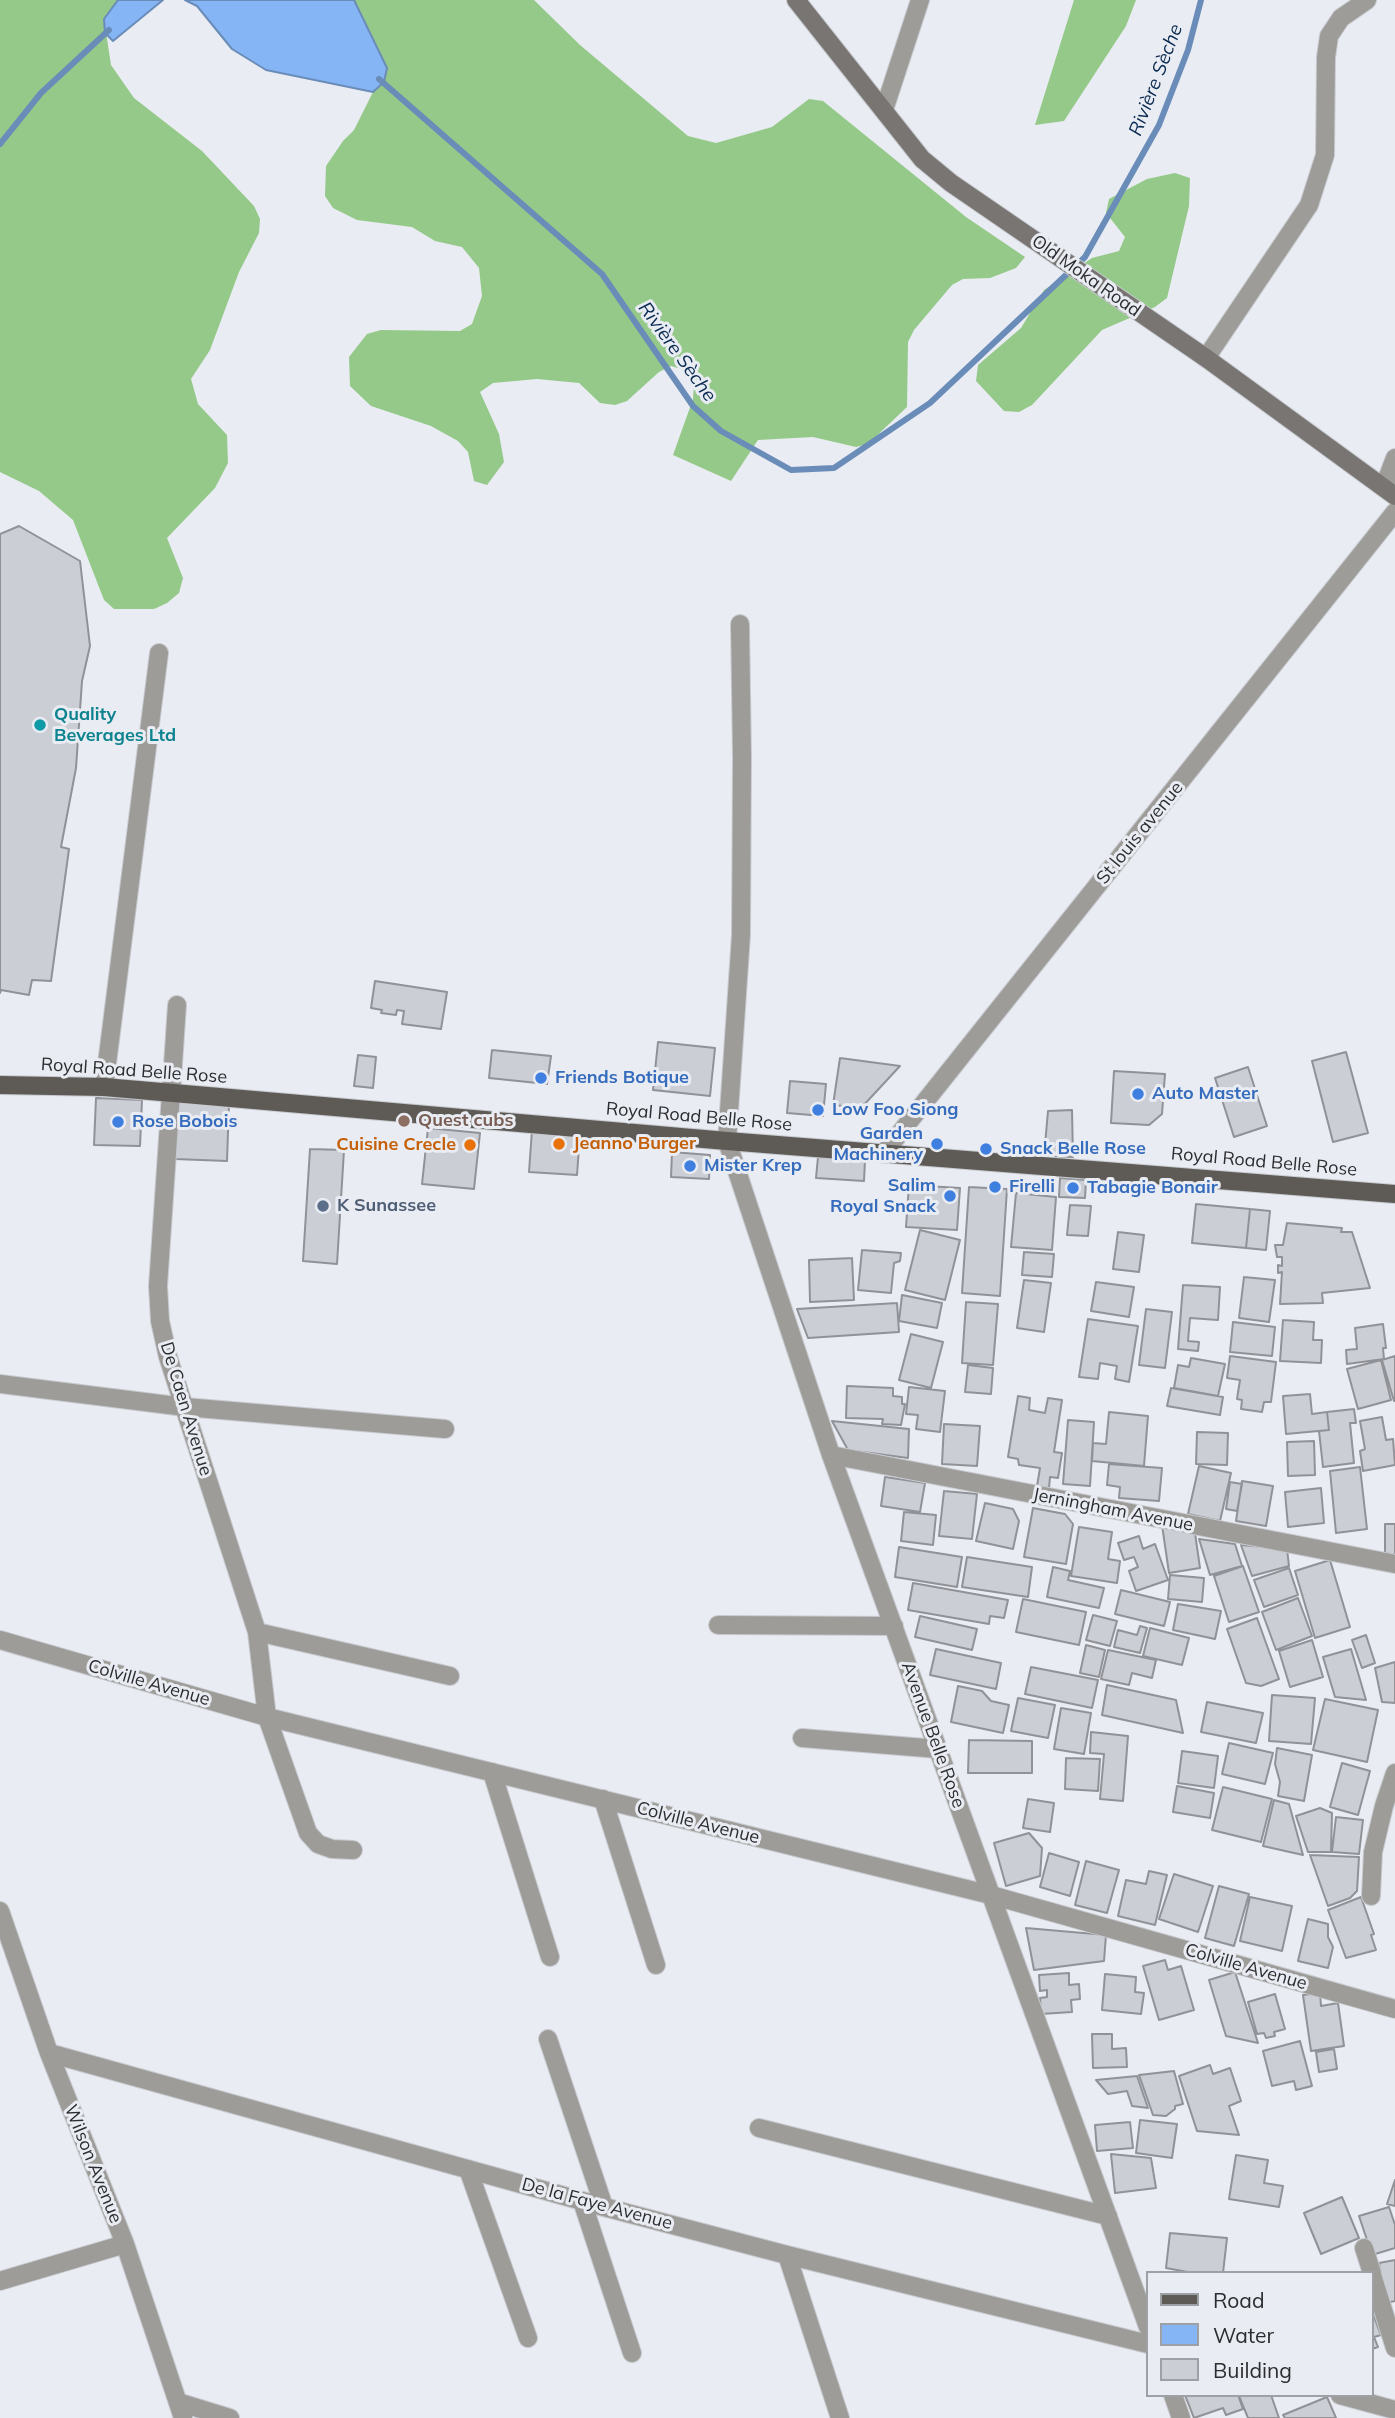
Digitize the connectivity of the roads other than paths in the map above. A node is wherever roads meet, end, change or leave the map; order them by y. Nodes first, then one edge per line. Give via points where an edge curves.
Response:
1 (796, 0) edge
2 (920, 0) edge
3 (1367, 0) edge
4 (884, 110) junction
5 (1206, 358) junction
6 (1395, 458) edge
7 (1390, 491) edge
8 (1395, 512) edge
9 (740, 624) dead end
10 (159, 653) dead end
11 (177, 1005) dead end
12 (0, 1085) edge
13 (104, 1087) junction
14 (170, 1093) junction
15 (727, 1141) junction
16 (884, 1153) junction
17 (1395, 1194) edge
18 (0, 1384) edge
19 (185, 1407) junction
20 (445, 1429) dead end
21 (831, 1455) junction
22 (1395, 1564) edge
23 (718, 1625) dead end
24 (894, 1626) junction
25 (257, 1632) junction
26 (0, 1640) edge
27 (450, 1676) dead end
28 (267, 1717) junction
29 (802, 1738) dead end
30 (938, 1749) junction
31 (492, 1772) junction
32 (1395, 1773) edge
33 (603, 1799) junction
34 (353, 1850) dead end
35 (991, 1895) junction
36 (1371, 1896) dead end
37 (0, 1911) edge
38 (550, 1957) dead end
39 (656, 1965) dead end
40 (1395, 2009) edge
41 (548, 2039) dead end
42 (49, 2053) junction
43 (759, 2128) dead end
44 (468, 2169) junction
45 (582, 2201) junction
46 (604, 2207) junction
47 (1108, 2217) junction
48 (125, 2244) junction
49 (1364, 2248) dead end
50 (787, 2255) junction
51 (1371, 2271) edge
52 (1374, 2280) edge
53 (0, 2281) edge
54 (1146, 2322) edge
55 (528, 2338) dead end
56 (1146, 2344) edge
57 (1395, 2348) edge
58 (632, 2353) dead end
59 (1174, 2397) edge
60 (1347, 2397) edge
61 (181, 2410) edge
62 (1395, 2410) edge
63 (230, 2418) edge
64 (840, 2418) edge
65 (1181, 2418) edge

1 - 4 street, Old Moka Road
2 - 4 street
3 - 5 street via 1341,18 1329,36 1325,155 1309,205
4 - 5 street, Old Moka Road via 922,159 951,183
5 - 7 street, Old Moka Road
6 - 7 street
8 - 16 street, St louis avenue
9 - 15 street via 741,934
10 - 13 street
11 - 14 street, De Caen Avenue
12 - 13 main road, Royal Road Belle Rose
13 - 14 main road, Royal Road Belle Rose
14 - 15 main road, Royal Road Belle Rose
14 - 19 street, De Caen Avenue via 160,1321
15 - 16 main road, Royal Road Belle Rose
15 - 21 street, Avenue Belle Rose
16 - 17 main road, Royal Road Belle Rose
18 - 19 street
19 - 20 street
19 - 25 street, De Caen Avenue
21 - 22 street, Jerningham Avenue
21 - 24 street, Avenue Belle Rose
23 - 24 street
24 - 30 street, Avenue Belle Rose
25 - 27 street
25 - 28 street, De Caen Avenue
26 - 28 street, Colville Avenue
28 - 31 street, Colville Avenue
28 - 34 street, De Caen Avenue via 308,1833 318,1844
29 - 30 street
30 - 35 street, Avenue Belle Rose
31 - 33 street, Colville Avenue
31 - 38 street
32 - 36 street via 1373,1853
33 - 35 street, Colville Avenue
33 - 39 street
35 - 40 street, Colville Avenue
35 - 47 street, Avenue Belle Rose
37 - 42 street, Wilson Avenue
41 - 46 street
42 - 44 street, De la Faye Avenue
42 - 48 street, Wilson Avenue
43 - 47 street
44 - 45 street, De la Faye Avenue
44 - 55 street
45 - 46 street, De la Faye Avenue
45 - 58 street
46 - 50 street, De la Faye Avenue
47 - 54 street, Avenue Belle Rose
48 - 53 street
48 - 61 street, Wilson Avenue
49 - 51 street
50 - 56 street, De la Faye Avenue
50 - 64 street
52 - 57 street
59 - 65 street
60 - 62 street
61 - 63 street

